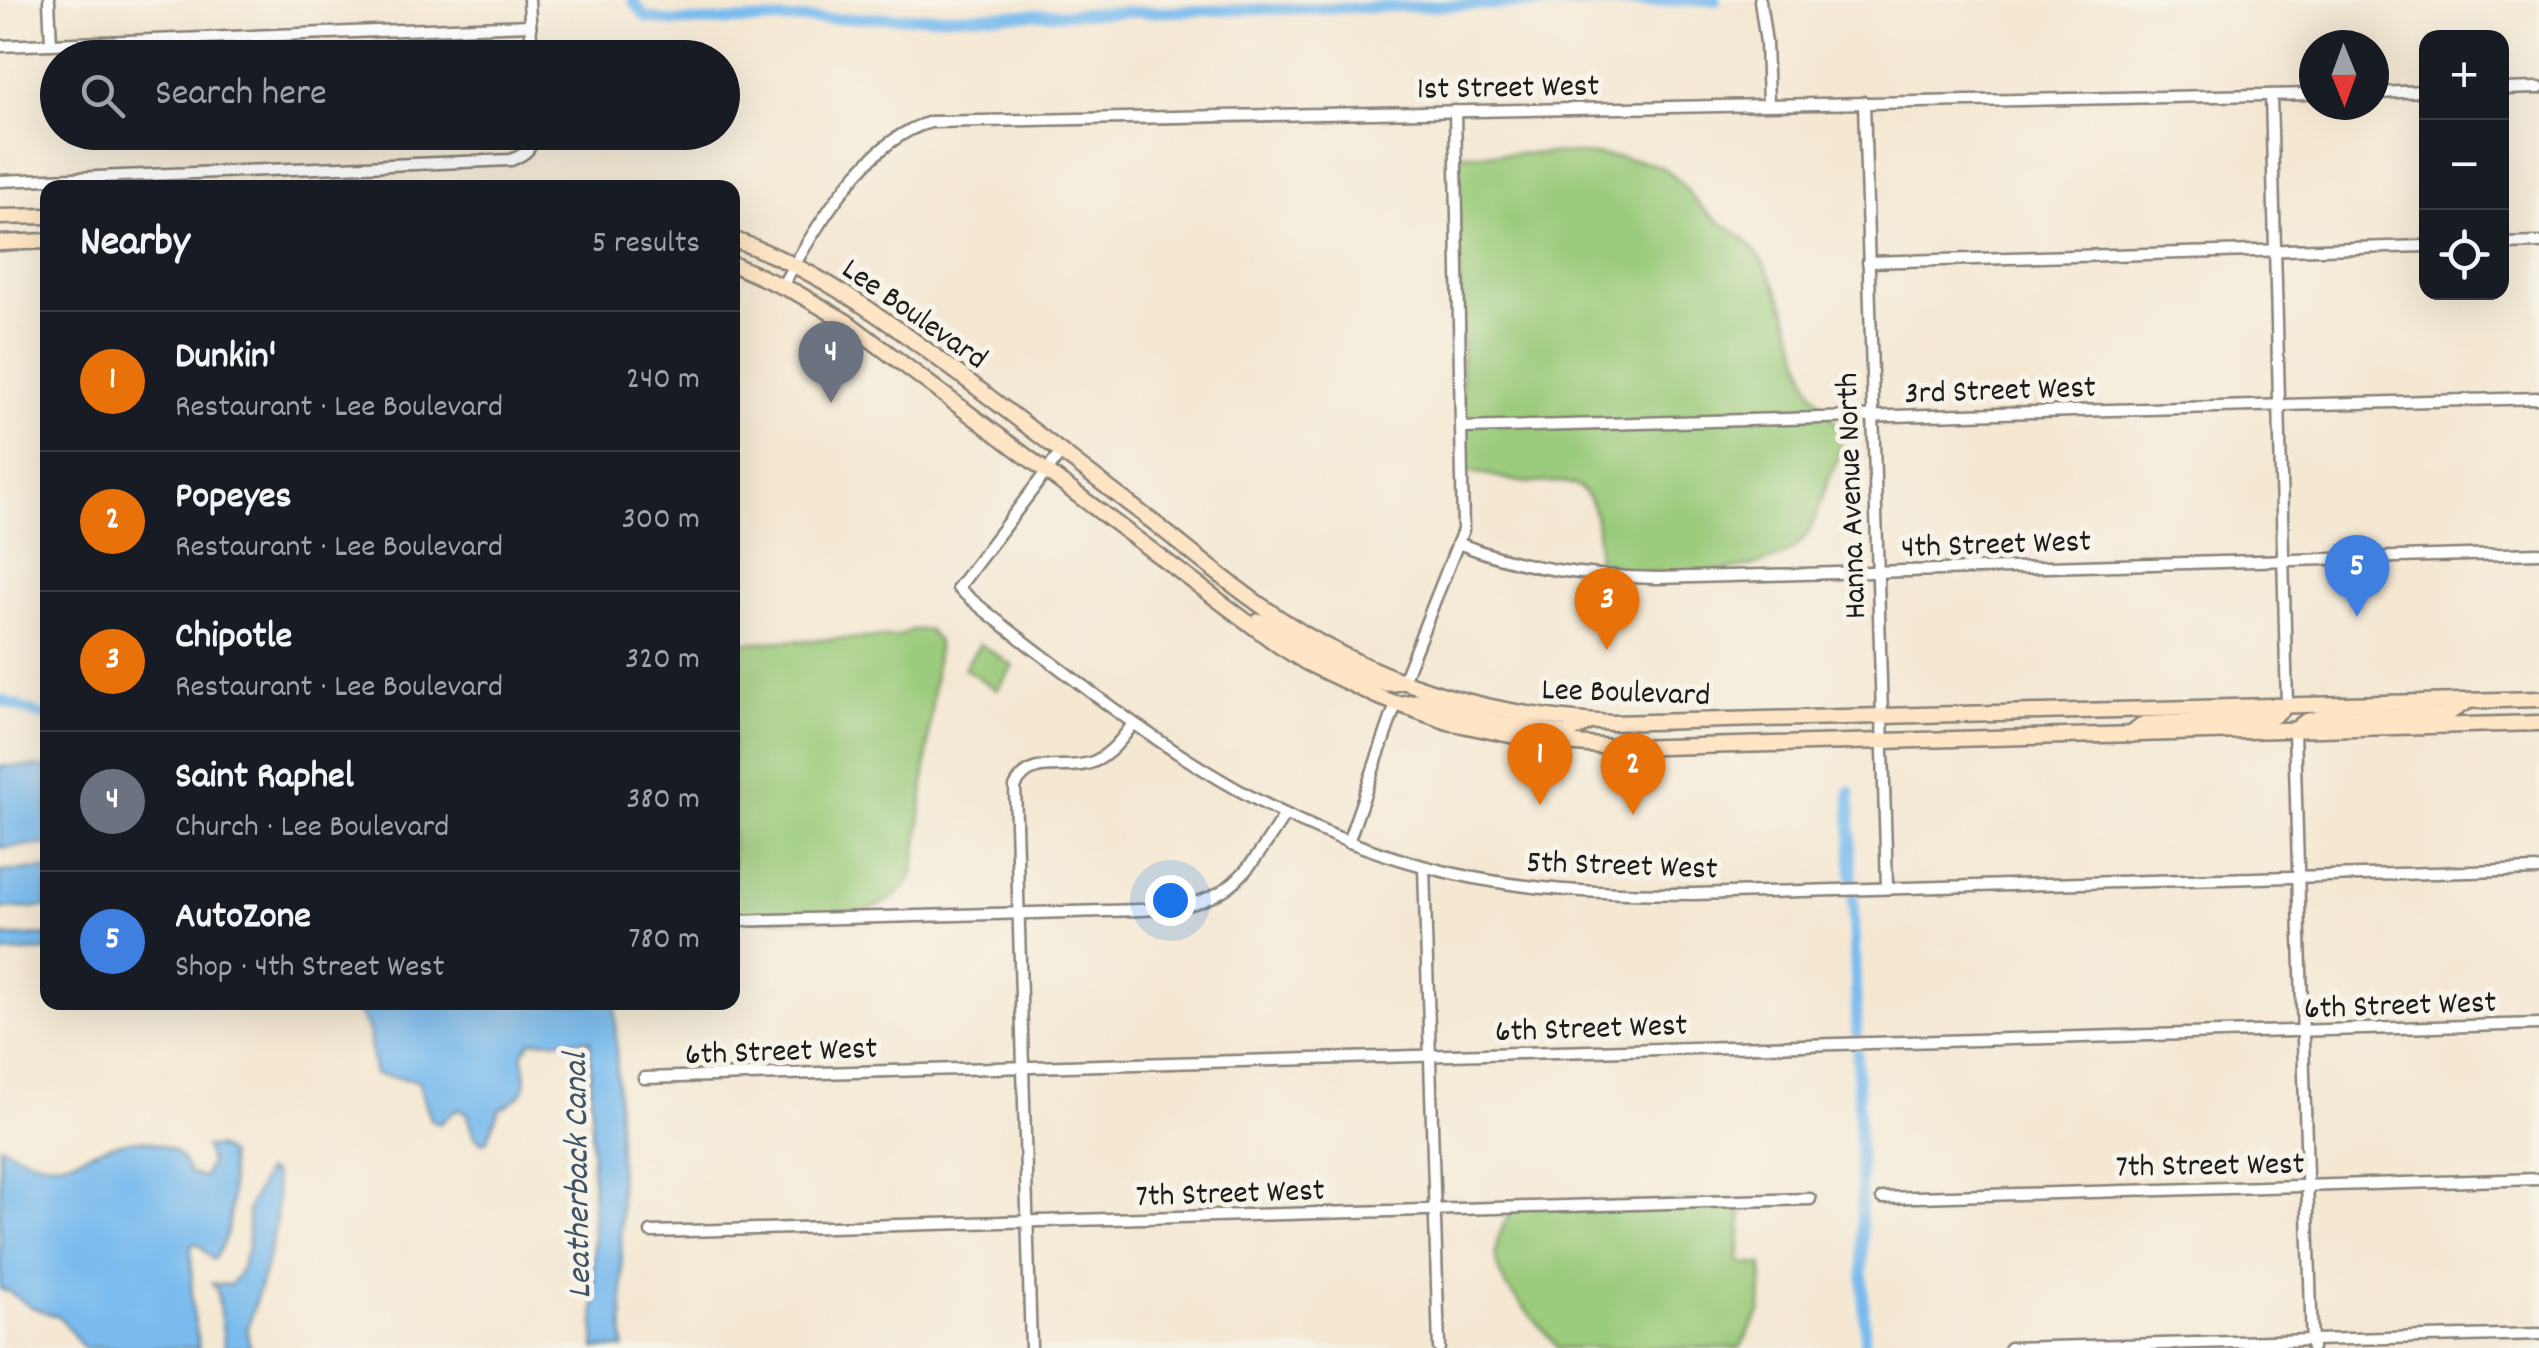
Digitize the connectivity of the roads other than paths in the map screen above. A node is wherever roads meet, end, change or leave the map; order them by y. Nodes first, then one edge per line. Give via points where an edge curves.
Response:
1 (49, 0) edge
2 (529, 0) edge
3 (1760, 0) edge
4 (530, 25) junction
5 (51, 40) edge
6 (152, 40) edge
7 (531, 40) edge
8 (40, 44) edge
9 (0, 46) edge
10 (2539, 88) edge
11 (2509, 89) edge
12 (2419, 91) edge
13 (2389, 92) edge
14 (2299, 94) edge
15 (2271, 95) junction
16 (1864, 102) junction
17 (1768, 104) junction
18 (1455, 111) junction
19 (528, 150) edge
20 (0, 181) edge
21 (40, 216) edge
22 (0, 217) edge
23 (40, 241) edge
24 (740, 241) edge
25 (0, 243) edge
26 (2539, 243) edge
27 (2509, 244) edge
28 (2419, 246) edge
29 (2275, 250) junction
30 (1868, 262) junction
31 (794, 264) junction
32 (740, 268) edge
33 (782, 286) junction
34 (2539, 398) edge
35 (2280, 405) junction
36 (1872, 416) junction
37 (1462, 428) junction
38 (1062, 452) junction
39 (1046, 471) junction
40 (1458, 543) junction
41 (2539, 553) edge
42 (2284, 559) junction
43 (1876, 571) junction
44 (1223, 604) junction
45 (1402, 681) junction
46 (2539, 699) edge
47 (2468, 700) junction
48 (1396, 704) junction
49 (2288, 705) junction
50 (1881, 718) junction
51 (1590, 722) junction
52 (1133, 724) junction
53 (2539, 724) edge
54 (2294, 730) junction
55 (2129, 735) junction
56 (1882, 742) junction
57 (1284, 816) junction
58 (1348, 842) junction
59 (1424, 867) junction
60 (2539, 870) edge
61 (2298, 876) junction
62 (1887, 887) junction
63 (1018, 911) junction
64 (740, 921) edge
65 (2539, 1024) edge
66 (2303, 1031) junction
67 (1430, 1056) junction
68 (1023, 1067) junction
69 (644, 1078) dead end
70 (2539, 1179) edge
71 (2308, 1186) junction
72 (1882, 1198) dead end
73 (1810, 1199) dead end
74 (1436, 1210) junction
75 (1028, 1222) junction
76 (652, 1232) dead end
77 (2539, 1334) edge
78 (2312, 1344) edge
79 (1031, 1348) edge
80 (1440, 1348) edge
81 (2010, 1348) edge

1 - 5 street
2 - 4 street
3 - 17 street
4 - 6 street
4 - 7 street
8 - 9 street
10 - 11 street
12 - 13 street
14 - 15 street, 1st Street West
15 - 16 street, 1st Street West
15 - 29 street
16 - 17 street, 1st Street West
16 - 30 street, Hanna Avenue North
17 - 18 street, 1st Street West
18 - 31 street, 1st Street West via 931,122 879,150
18 - 37 street
19 - 20 street via 511,160 484,162
21 - 22 main road
23 - 25 main road
24 - 31 main road, Lee Boulevard
26 - 27 street
28 - 29 street
29 - 30 street
29 - 35 street
30 - 36 street, Hanna Avenue North
31 - 33 street, 1st Street West
31 - 38 main road, Lee Boulevard via 910,337
32 - 33 main road, Lee Boulevard
33 - 39 main road, Lee Boulevard via 847,322
34 - 35 street, 3rd Street West
35 - 36 street, 3rd Street West
35 - 42 street
36 - 37 street, 3rd Street West
36 - 43 street, Hanna Avenue North
37 - 40 street
38 - 39 street, 5th Street West
38 - 45 main road, Lee Boulevard via 1281,620
39 - 44 main road, Lee Boulevard
39 - 52 street, 5th Street West via 958,588
40 - 43 street, 4th Street West via 1536,568 1597,577
40 - 45 street
41 - 42 street, 4th Street West
42 - 43 street, 4th Street West
42 - 49 street
43 - 50 street, Hanna Avenue North
44 - 45 main road via 1383,686
44 - 48 main road, Lee Boulevard via 1307,663
45 - 51 main road, Lee Boulevard via 1498,708
46 - 47 main road, Lee Boulevard
47 - 49 main road, Lee Boulevard
47 - 54 main road via 2446,715 2321,718
48 - 51 main road via 1419,701 1566,734
48 - 56 main road, Lee Boulevard via 1491,732 1586,746
48 - 58 street
49 - 50 main road, Lee Boulevard
49 - 55 main road via 2264,720 2144,724
50 - 51 main road, Lee Boulevard
50 - 56 street, Hanna Avenue North
52 - 57 street, 5th Street West
52 - 63 street via 1103,757 1022,774 1015,786
53 - 54 main road, Lee Boulevard
54 - 55 main road, Lee Boulevard
54 - 61 street
55 - 56 main road, Lee Boulevard
56 - 62 street, Hanna Avenue North
57 - 58 street, 5th Street West
57 - 63 street via 1248,870 1206,900 1160,909
58 - 59 street, 5th Street West
59 - 62 street, 5th Street West via 1585,893
59 - 67 street
60 - 61 street, 5th Street West
61 - 62 street, 5th Street West
61 - 66 street
63 - 64 street
63 - 68 street
65 - 66 street, 6th Street West
66 - 67 street, 6th Street West
66 - 71 street
67 - 68 street, 6th Street West
67 - 74 street
68 - 69 street, 6th Street West
68 - 75 street
70 - 71 street, 7th Street West
71 - 72 street, 7th Street West
71 - 78 street
73 - 74 street, 7th Street West
74 - 75 street, 7th Street West
74 - 80 street
75 - 76 street, 7th Street West
75 - 79 street
77 - 78 street
78 - 81 street

